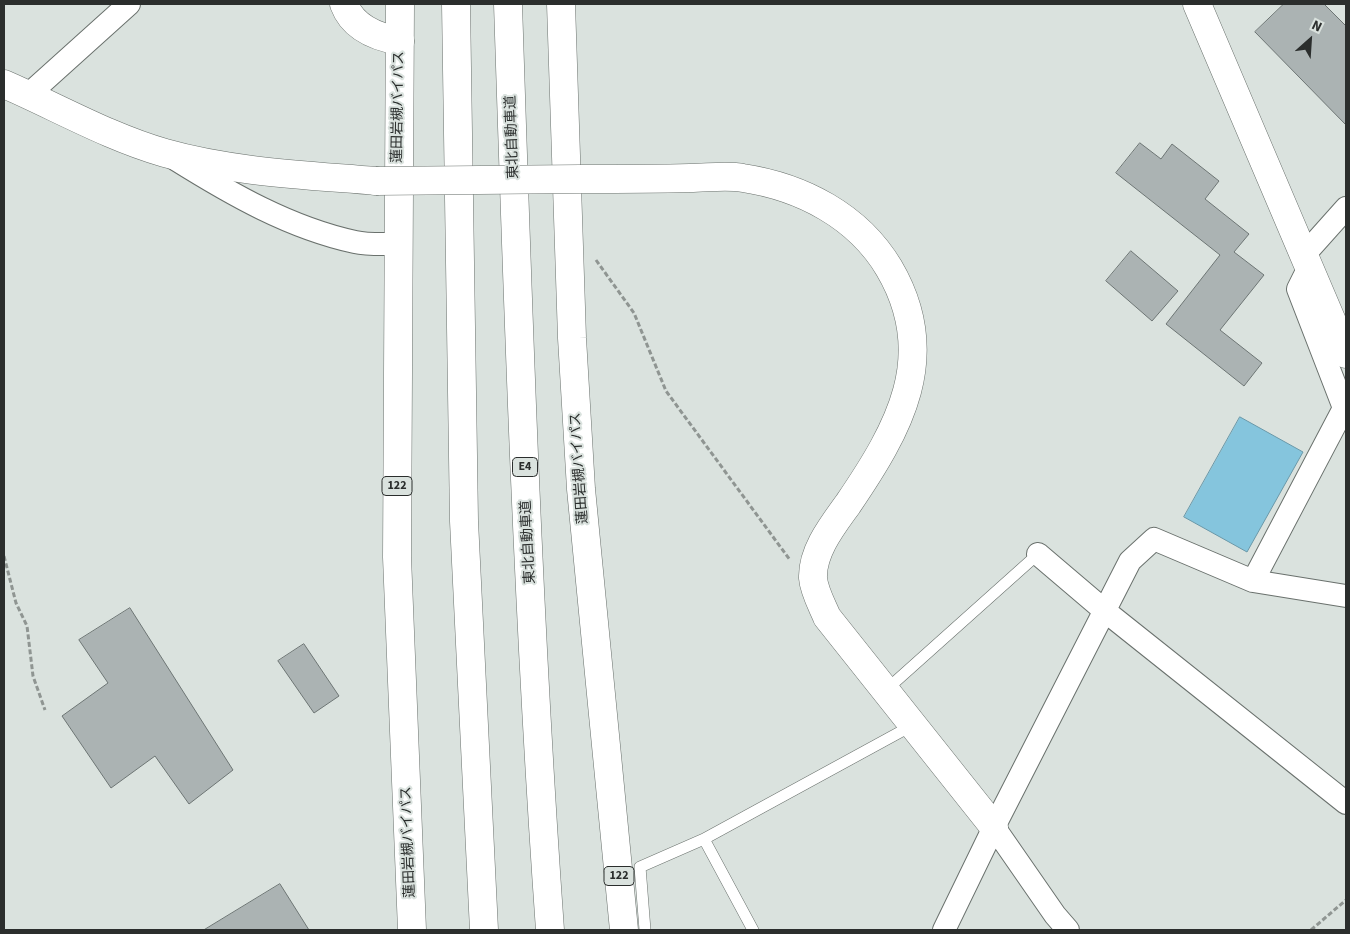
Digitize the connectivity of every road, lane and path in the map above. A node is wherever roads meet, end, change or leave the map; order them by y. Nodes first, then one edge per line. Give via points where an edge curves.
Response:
1 (129, 4) edge
2 (344, 4) edge
3 (400, 4) edge
4 (456, 4) edge
5 (508, 4) edge
6 (562, 4) edge
7 (1197, 4) edge
8 (400, 41) junction
9 (4, 84) edge
10 (28, 95) junction
11 (165, 153) junction
12 (1346, 208) edge
13 (397, 244) junction
14 (592, 256) dead end
15 (1306, 261) junction
16 (1346, 354) edge
17 (1038, 554) joint
18 (4, 556) edge
19 (791, 562) dead end
20 (1253, 580) junction
21 (1346, 596) edge
22 (1105, 611) junction
23 (886, 690) junction
24 (45, 710) dead end
25 (913, 725) junction
26 (1346, 803) edge
27 (994, 827) junction
28 (704, 839) junction
29 (1346, 900) edge
30 (412, 930) edge
31 (484, 930) edge
32 (550, 930) edge
33 (624, 930) edge
34 (646, 930) edge
35 (753, 930) edge
36 (944, 930) edge
37 (1068, 930) edge
38 (1311, 930) edge

1 - 10 street
2 - 8 main road via 358,26 380,37
3 - 8 main road, 蓮田岩槻バイパス / 122
4 - 31 main road via 464,521
5 - 32 main road, 東北自動車道 / E4 via 539,776
6 - 33 main road, 蓮田岩槻バイパス / 122 via 572,338 581,489
7 - 15 main road
8 - 13 main road, 蓮田岩槻バイパス / 122
9 - 10 main road
10 - 11 main road via 101,129
11 - 13 street via 238,196 291,222 356,242
11 - 23 main road, bridge via 240,168 376,181 741,178 776,184 810,197 839,214 860,230 879,252 895,280 909,314 913,346 911,383 897,421 873,467 830,530 816,559 813,578 827,617
12 - 15 street
13 - 30 main road, 蓮田岩槻バイパス / 122 via 397,557
14 - 19 path via 634,314 666,391
15 - 16 main road
15 - 20 street via 1298,289 1344,408
17 - 22 street
17 - 23 lane
18 - 24 path via 16,603 27,626 33,676
20 - 21 street
20 - 22 street via 1154,539 1130,561
22 - 26 street
22 - 27 street
23 - 25 main road
25 - 27 main road
25 - 28 lane
27 - 36 street
27 - 37 street
28 - 34 lane via 640,867
28 - 35 lane
29 - 38 path

